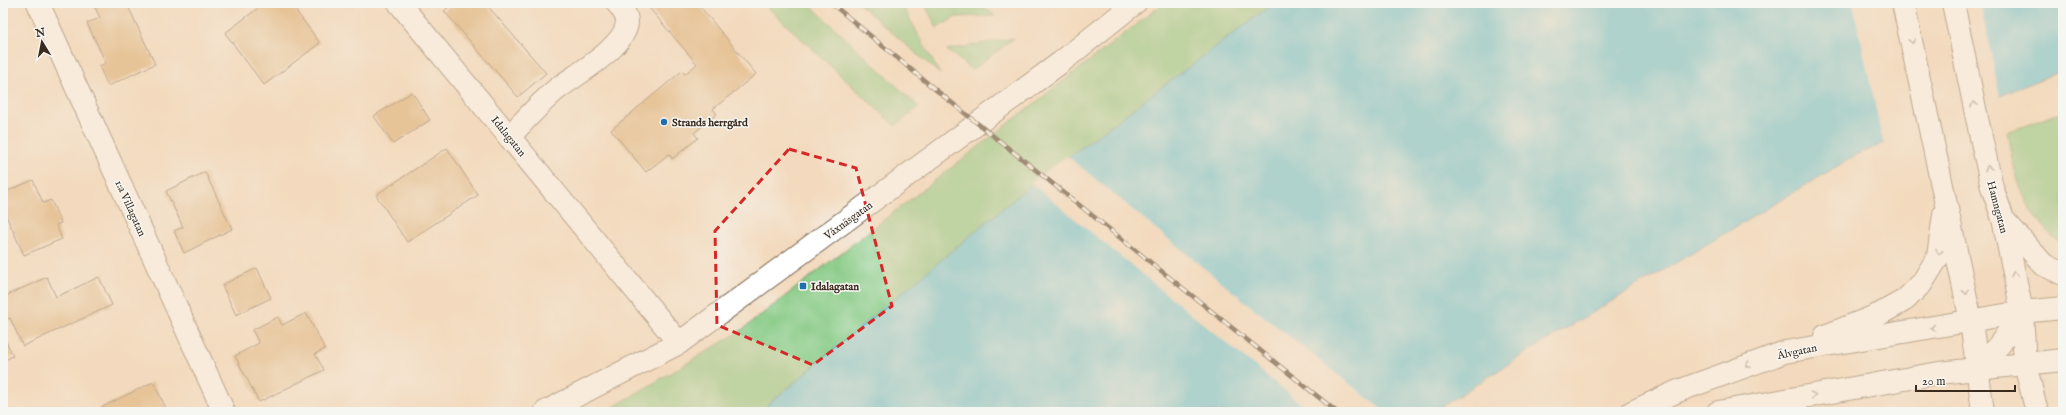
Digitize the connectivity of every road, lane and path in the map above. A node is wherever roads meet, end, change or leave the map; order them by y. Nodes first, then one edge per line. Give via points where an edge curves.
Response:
1 (38, 3) edge
2 (400, 3) edge
3 (617, 3) edge
4 (1135, 3) edge
5 (1903, 3) edge
6 (1953, 3) edge
7 (509, 137) junction
8 (1946, 199) junction
9 (2003, 218) junction
10 (2063, 274) edge
11 (2063, 308) edge
12 (2022, 312) junction
13 (1972, 321) junction
14 (679, 343) junction
15 (2000, 344) junction
16 (1785, 352) junction
17 (2063, 360) edge
18 (2025, 364) junction
19 (1978, 368) junction
20 (224, 412) edge
21 (545, 412) edge
22 (1632, 412) edge
23 (1718, 412) edge
24 (1983, 412) edge
25 (2037, 412) edge

1 - 20 street, 1:a Villagatan
2 - 7 street, Idalagatan
3 - 7 street via 624,11 627,21 623,34 600,58 547,97
4 - 14 street, Våxnäsgatan via 1041,77
5 -> 8 street
9 -> 6 street, Hamngatan via 1992,187
7 - 14 street, Idalagatan
8 -> 13 street
8 -> 16 street via 1938,257 1922,283 1905,300 1878,315
9 - 10 street via 2044,265
12 -> 9 street, Hamngatan
11 - 12 street, Älvgatan
12 - 13 street, Älvgatan
12 - 15 street
12 - 18 street, Hamngatan
13 - 15 street
13 -> 16 street, Älvgatan
13 - 19 street
14 - 21 street, Våxnäsgatan
15 - 18 street
15 - 19 street
16 -> 22 street, Älvgatan via 1678,391
17 - 18 street
18 - 19 street
18 - 25 street, Hamngatan
23 -> 19 street
19 - 24 street

